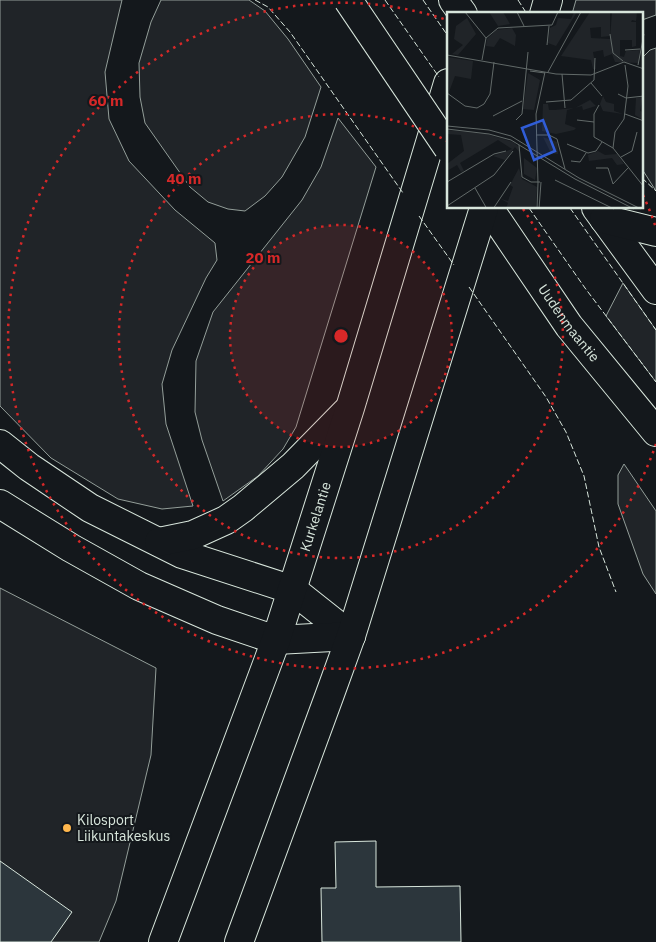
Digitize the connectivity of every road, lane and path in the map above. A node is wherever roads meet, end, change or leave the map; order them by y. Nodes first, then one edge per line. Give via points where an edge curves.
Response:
1 (348, 0) edge
2 (453, 0) edge
3 (474, 0) edge
4 (462, 12) edge
5 (470, 12) edge
6 (447, 86) edge
7 (447, 147) edge
8 (484, 209) edge
9 (490, 209) edge
10 (600, 213) edge
11 (656, 232) edge
12 (656, 290) edge
13 (350, 408) junction
14 (656, 432) edge
15 (0, 444) edge
16 (0, 504) edge
17 (159, 542) junction
18 (293, 590) junction
19 (351, 636) junction
20 (276, 640) junction
21 (163, 942) edge
22 (239, 942) edge

1 - 7 main road, bridge
2 - 4 main road
3 - 5 main road
6 - 13 main road, Kurkelantie
8 - 19 main road
9 - 14 main road, Uudenmaantie via 569,326
10 - 11 main road
10 - 12 main road
13 - 17 main road via 293,466 226,520 193,536
13 - 18 main road, Kurkelantie
15 - 17 main road via 90,508
16 - 20 main road via 139,586 217,620
17 - 18 main road via 182,554
18 - 19 main road
18 - 20 main road, Kurkelantie
19 - 20 main road
19 - 22 main road
20 - 21 main road, Kurkelantie

